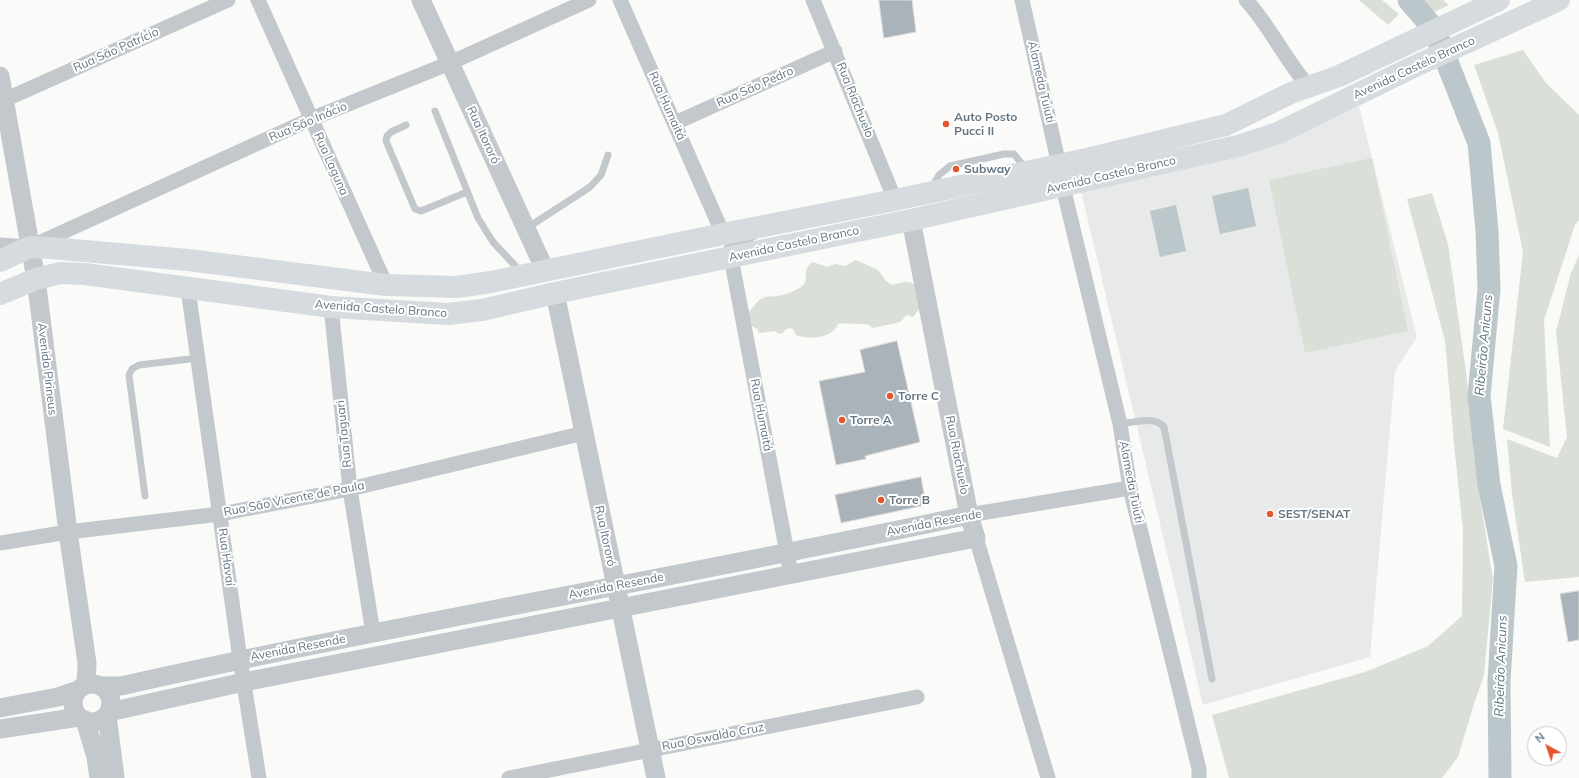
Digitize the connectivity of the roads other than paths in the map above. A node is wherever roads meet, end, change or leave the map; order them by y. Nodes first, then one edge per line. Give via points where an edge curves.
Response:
1 (228, 0) edge
2 (258, 0) edge
3 (422, 0) edge
4 (589, 0) edge
5 (620, 0) edge
6 (813, 0) edge
7 (1022, 0) edge
8 (1246, 0) edge
9 (1499, 0) edge
10 (1559, 0) edge
11 (835, 51) junction
12 (450, 63) junction
13 (0, 76) edge
14 (1299, 84) junction
15 (1, 101) edge
16 (435, 111) dead end
17 (311, 119) junction
18 (674, 123) junction
19 (406, 125) dead end
20 (608, 155) dead end
21 (1059, 165) junction
22 (1063, 187) junction
23 (467, 192) junction
24 (896, 200) junction
25 (912, 220) junction
26 (768, 225) junction
27 (527, 228) junction
28 (723, 234) junction
29 (0, 245) edge
30 (30, 247) junction
31 (731, 257) junction
32 (0, 261) edge
33 (545, 270) junction
34 (523, 275) junction
35 (36, 279) junction
36 (386, 285) junction
37 (188, 288) junction
38 (555, 293) junction
39 (0, 294) edge
40 (331, 307) junction
41 (198, 358) junction
42 (1120, 424) junction
43 (584, 433) junction
44 (1130, 488) junction
45 (350, 490) junction
46 (145, 496) dead end
47 (220, 514) junction
48 (969, 515) junction
49 (68, 532) junction
50 (976, 538) junction
51 (0, 542) edge
52 (788, 553) junction
53 (791, 574) junction
54 (615, 587) junction
55 (620, 608) junction
56 (372, 632) junction
57 (306, 646) junction
58 (240, 659) junction
59 (310, 669) junction
60 (1212, 679) dead end
61 (244, 682) junction
62 (91, 686) junction
63 (917, 697) dead end
64 (0, 708) edge
65 (108, 713) junction
66 (82, 718) junction
67 (0, 729) edge
68 (650, 750) junction
69 (99, 778) edge
70 (115, 778) edge
71 (259, 778) edge
72 (509, 778) edge
73 (656, 778) edge
74 (1048, 778) edge
75 (1199, 778) edge

1 - 15 street, Rua São Patrício
2 - 17 street, Rua Laguna
3 - 12 street, Rua Itororó
4 - 12 street, Rua São Inácio
5 - 18 street, Rua Humaitá
6 - 11 street, Rua Riachuelo
7 - 21 street, Alameda Tuiuti
8 - 14 street via 1257,12
9 - 14 main road, Avenida Castelo Branco via 1339,76
10 - 22 main road, Avenida Castelo Branco via 1271,135 1238,146
11 - 18 street, Rua São Pedro
11 - 24 street, Rua Riachuelo
12 - 17 street, Rua São Inácio
12 - 27 street, Rua Itororó
13 - 15 street, Avenida Pirineus
14 - 21 main road, Avenida Castelo Branco via 1226,125
15 - 30 street, Avenida Pirineus
16 - 23 lane
17 - 30 street, Rua São Inácio
17 - 36 street, Rua Laguna
18 - 28 street, Rua Humaitá
19 - 23 lane via 391,132 386,141 415,209 421,211
20 - 27 lane via 601,175 590,187
21 - 24 main road, Avenida Castelo Branco
22 - 25 main road, Avenida Castelo Branco
22 - 42 street, Alameda Tuiuti
23 - 34 lane via 478,218 493,242
24 - 26 main road, Avenida Castelo Branco
25 - 31 main road, Avenida Castelo Branco
25 - 48 street, Rua Riachuelo
26 - 28 main road, Avenida Castelo Branco
26 - 31 street via 733,244 730,250
27 - 33 street, Rua Itororó
28 - 33 main road, Avenida Castelo Branco
29 - 30 street
30 - 32 main road, Avenida Castelo Branco
30 - 35 street, Avenida Pirineus
30 - 36 main road, Avenida Castelo Branco via 188,260
31 - 38 main road, Avenida Castelo Branco
31 - 52 street, Rua Humaitá
33 - 34 main road, Avenida Castelo Branco
34 - 36 main road, Avenida Castelo Branco via 457,287
35 - 37 main road, Avenida Castelo Branco via 60,274 85,274
35 - 39 main road, Avenida Castelo Branco
35 - 49 street, Avenida Pirineus
37 - 40 main road, Avenida Castelo Branco
37 - 41 street, Rua Havaí
38 - 40 main road, Avenida Castelo Branco via 482,310 448,314
38 - 43 street, Rua Itororó
40 - 45 street, Rua Taguari
41 - 46 lane via 139,365 132,369 130,374
41 - 47 street, Rua Havaí
42 - 44 street, Alameda Tuiuti
42 - 60 lane via 1154,420 1164,427
43 - 45 street, Rua São Vicente de Paula
43 - 54 street, Rua Itororó
44 - 48 street, Avenida Resende
44 - 75 street, Alameda Tuiuti via 1199,769
45 - 47 street, Rua São Vicente de Paula
45 - 56 street, Rua Taguari
47 - 49 street, Rua São Vicente de Paula
47 - 58 street, Rua Havaí
48 - 50 street, Rua Riachuelo
48 - 52 street, Avenida Resende
49 - 51 street, Rua São Vicente de Paula
49 - 62 street, Avenida Pirineus
50 - 53 street, Avenida Resende
50 - 74 street, Rua Riachuelo
52 - 53 street, Rua Humaitá
52 - 54 street, Avenida Resende
53 - 55 street, Avenida Resende
54 - 55 street, Rua Itororó
54 - 56 street, Avenida Resende
55 - 59 street, Avenida Resende
55 - 68 street, Rua Itororó
56 - 57 street, Avenida Resende
57 - 58 street, Avenida Resende
57 - 59 street
58 - 61 street, Rua Havaí
58 - 62 street, Avenida Resende via 121,686
59 - 61 street, Avenida Resende
61 - 65 street, Avenida Resende
61 - 71 street, Rua Havaí
62 - 64 street, Avenida Resende via 58,697
62 - 65 street via 109,693 111,702
62 - 66 street via 74,699 74,708
63 - 68 street, Rua Oswaldo Cruz
65 - 66 street via 101,720 93,722
65 - 70 street
66 - 67 street
66 - 69 street via 96,757
68 - 72 street, Rua Oswaldo Cruz
68 - 73 street, Rua Itororó

